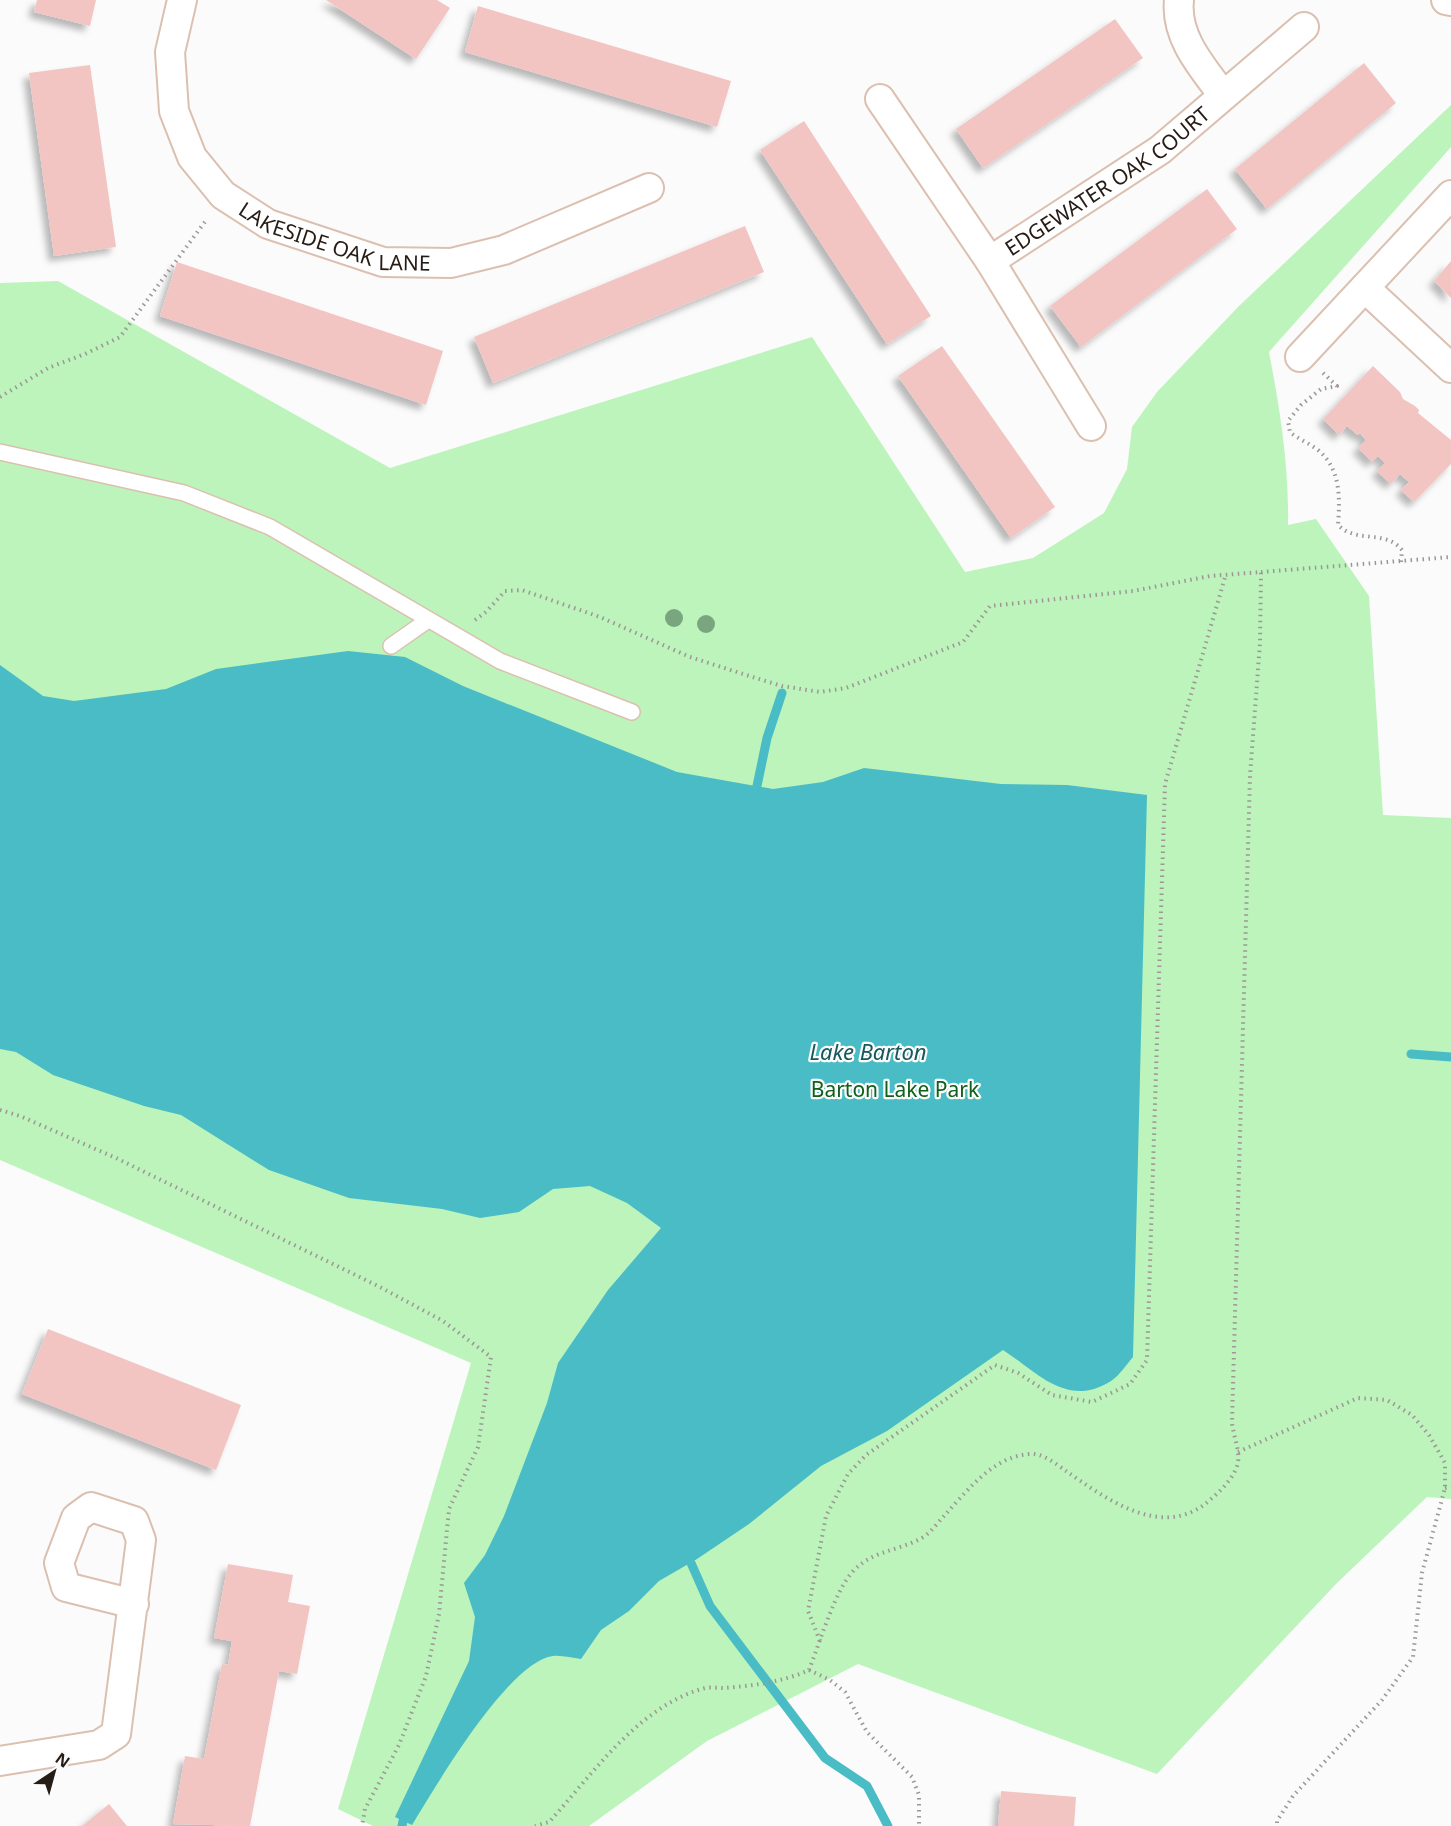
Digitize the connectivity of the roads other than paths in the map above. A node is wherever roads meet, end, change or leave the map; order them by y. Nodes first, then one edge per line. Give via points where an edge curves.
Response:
1 (182, 0) edge
2 (1179, 0) edge
3 (1446, 0) edge
4 (1451, 1) edge
5 (1304, 27) dead end
6 (1223, 95) junction
7 (880, 99) dead end
8 (649, 188) dead end
9 (1451, 195) edge
10 (990, 261) junction
11 (1365, 288) junction
12 (1301, 356) road end
13 (1451, 368) edge
14 (1091, 426) dead end
15 (0, 452) edge
16 (428, 620) junction
17 (391, 646) dead end
18 (632, 712) dead end
19 (134, 1604) dead end
20 (0, 1761) edge

1 - 8 street, LAKESIDE OAK LANE via 170,52 174,111 192,157 226,196 268,224 383,262 451,263 504,250
2 - 6 street, EDGEWATER OAK COURT via 1177,17 1193,55
3 - 4 street
5 - 6 street, EDGEWATER OAK COURT
6 - 10 street, EDGEWATER OAK COURT via 1160,150
7 - 10 street, EDGEWATER OAK COURT
9 - 11 street
10 - 14 street, EDGEWATER OAK COURT
11 - 12 street
11 - 13 street
15 - 16 lane via 184,493 270,526
16 - 17 lane
16 - 18 lane via 500,661
19 - 20 street via 116,1734 99,1745

